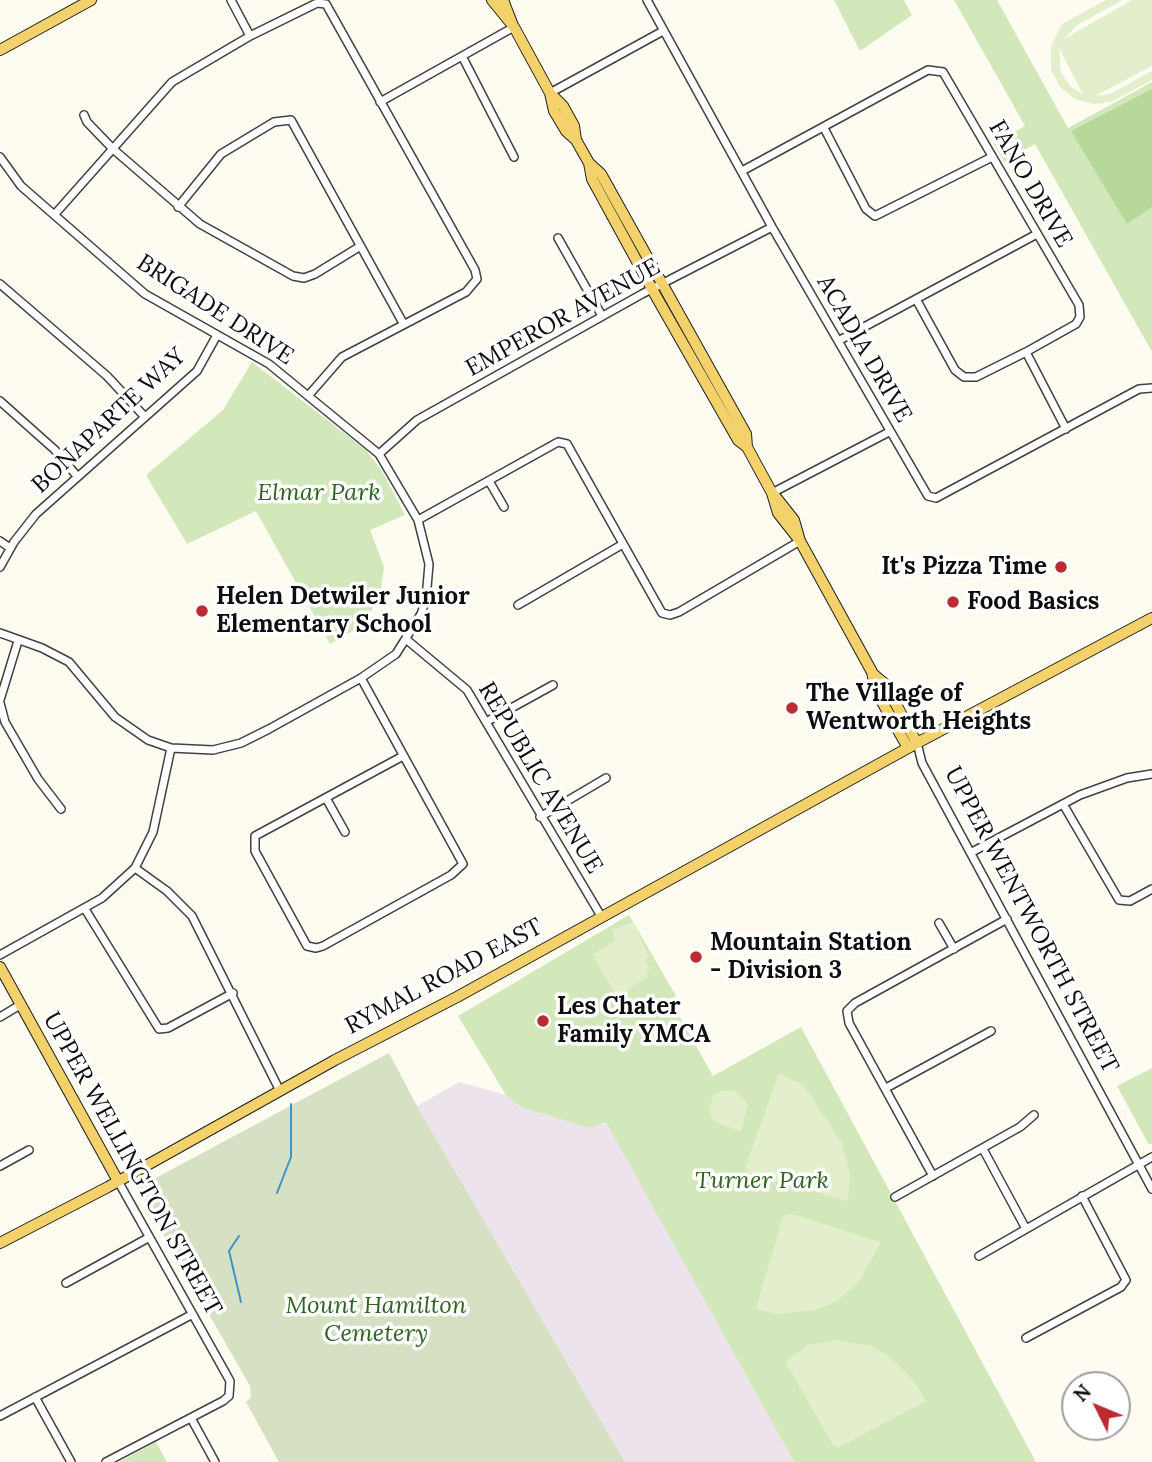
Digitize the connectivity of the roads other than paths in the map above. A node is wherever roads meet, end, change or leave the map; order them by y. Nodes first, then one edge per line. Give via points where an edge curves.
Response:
1 (90, 0) edge
2 (231, 0) edge
3 (492, 0) edge
4 (503, 0) edge
5 (648, 0) edge
6 (513, 27) junction
7 (663, 32) junction
8 (250, 36) junction
9 (0, 50) edge
10 (462, 57) junction
11 (550, 93) junction
12 (380, 102) junction
13 (84, 115) dead end
14 (824, 128) junction
15 (113, 149) junction
16 (514, 157) dead end
17 (992, 157) junction
18 (0, 158) edge
19 (742, 171) junction
20 (178, 207) junction
21 (55, 214) junction
22 (772, 227) junction
23 (1037, 234) junction
24 (558, 238) dead end
25 (359, 247) junction
26 (0, 284) edge
27 (657, 287) junction
28 (916, 299) junction
29 (602, 316) junction
30 (403, 323) junction
31 (217, 335) junction
32 (838, 341) junction
33 (1026, 352) junction
34 (1152, 388) edge
35 (309, 396) junction
36 (0, 401) edge
37 (145, 417) junction
38 (1066, 429) junction
39 (889, 432) junction
40 (379, 454) junction
41 (77, 476) junction
42 (489, 481) junction
43 (772, 493) junction
44 (504, 507) dead end
45 (418, 520) junction
46 (0, 541) edge
47 (800, 541) junction
48 (623, 544) junction
49 (10, 548) junction
50 (0, 567) edge
51 (519, 605) dead end
52 (1152, 618) edge
53 (0, 633) edge
54 (407, 640) junction
55 (18, 641) junction
56 (361, 678) junction
57 (553, 685) dead end
58 (0, 702) edge
59 (486, 722) junction
60 (912, 745) junction
61 (171, 748) junction
62 (404, 756) junction
63 (1152, 774) edge
64 (607, 778) dead end
65 (326, 798) junction
66 (1063, 804) junction
67 (61, 809) dead end
68 (540, 817) junction
69 (345, 832) dead end
70 (972, 852) junction
71 (135, 868) junction
72 (1152, 889) edge
73 (85, 909) junction
74 (601, 916) junction
75 (1007, 919) junction
76 (939, 923) dead end
77 (954, 949) junction
78 (0, 955) edge
79 (0, 967) edge
80 (233, 993) junction
81 (20, 1005) junction
82 (0, 1017) edge
83 (991, 1031) dead end
84 (886, 1088) junction
85 (280, 1091) junction
86 (1034, 1115) dead end
87 (983, 1149) junction
88 (29, 1150) dead end
89 (1152, 1157) edge
90 (1139, 1164) junction
91 (0, 1166) edge
92 (933, 1176) junction
93 (118, 1181) junction
94 (1152, 1189) edge
95 (1082, 1196) junction
96 (895, 1197) dead end
97 (1025, 1227) junction
98 (148, 1238) junction
99 (0, 1243) edge
100 (979, 1256) dead end
101 (66, 1283) dead end
102 (191, 1315) junction
103 (1026, 1338) dead end
104 (35, 1397) junction
105 (0, 1416) edge
106 (191, 1418) junction
107 (71, 1462) edge
108 (106, 1462) edge
109 (215, 1462) edge

1 - 9 main road
2 - 8 street
3 - 6 main road, UPPER WENTWORTH STREET
4 - 6 main road, UPPER WENTWORTH STREET
5 - 7 street, ACADIA DRIVE
6 - 10 street
6 - 11 main road, UPPER WENTWORTH STREET
7 - 11 street
7 - 19 street, ACADIA DRIVE
8 - 12 street via 317,3 326,4
8 - 15 street via 172,82
10 - 12 street
10 - 16 street
11 - 27 main road, UPPER WENTWORTH STREET via 564,106 592,179
12 - 30 street via 477,279 466,292
13 - 15 street
14 - 17 street, FANO DRIVE via 936,69 943,72
14 - 17 street via 866,209 875,216
14 - 19 street, FANO DRIVE
15 - 20 street
15 - 21 street
17 - 23 street, FANO DRIVE
18 - 21 street, BRIGADE DRIVE via 12,177
19 - 22 street, ACADIA DRIVE
20 - 25 street via 214,233 293,276 315,274
20 - 25 street via 221,154 274,122 291,120
21 - 31 street, BRIGADE DRIVE via 145,294
22 - 27 street, EMPEROR AVENUE
22 - 32 street, ACADIA DRIVE
23 - 28 street
23 - 33 street, FANO DRIVE via 1079,305 1080,317 1076,324
24 - 29 street
25 - 30 street
26 - 37 street via 107,376
27 - 29 street, EMPEROR AVENUE
27 - 43 main road, UPPER WENTWORTH STREET via 738,440 747,447
28 - 32 street
28 - 33 street, FANO DRIVE via 964,377 976,377
29 - 40 street, EMPEROR AVENUE via 417,420
30 - 35 street via 342,357
31 - 35 street, BRIGADE DRIVE via 259,357
31 - 37 street, BONAPARTE WAY via 197,371
32 - 39 street, ACADIA DRIVE
33 - 38 street
34 - 38 street, ACADIA DRIVE via 1139,389
35 - 40 street, BRIGADE DRIVE
36 - 41 street
37 - 41 street, BONAPARTE WAY
38 - 39 street, ACADIA DRIVE via 936,498 924,492
39 - 43 street
40 - 45 street, BRIGADE DRIVE
41 - 49 street, BONAPARTE WAY via 36,514
42 - 44 street
42 - 45 street
42 - 48 street via 558,442 567,444
43 - 47 main road, UPPER WENTWORTH STREET via 794,520
45 - 54 street, BRIGADE DRIVE via 429,580 421,614
46 - 49 street
47 - 48 street via 670,615 657,607
47 - 60 main road, UPPER WENTWORTH STREET via 872,672 885,684
48 - 51 street
49 - 50 street, BONAPARTE WAY
52 - 60 main road, RYMAL ROAD EAST
53 - 55 street, BRIGADE DRIVE
54 - 56 street, BRIGADE DRIVE via 396,654
54 - 59 street, REPUBLIC AVENUE via 458,680
55 - 58 street
55 - 61 street, BRIGADE DRIVE via 69,663 130,730
56 - 61 street, BRIGADE DRIVE via 241,743 213,750
56 - 62 street
57 - 59 street
58 - 67 street via 5,722
59 - 68 street, REPUBLIC AVENUE
60 - 70 street, UPPER WENTWORTH STREET
60 - 74 main road, RYMAL ROAD EAST
61 - 71 street via 153,832
62 - 65 street
62 - 65 street via 463,864 451,875 316,948 304,942 253,844 255,836
63 - 66 street via 1104,786
64 - 68 street
65 - 69 street
66 - 70 street
66 - 72 street via 1119,900 1130,901
68 - 74 street, REPUBLIC AVENUE
70 - 75 street, UPPER WENTWORTH STREET
71 - 73 street via 115,889
71 - 80 street via 192,916
73 - 78 street
73 - 80 street via 159,1029
74 - 85 main road, RYMAL ROAD EAST
75 - 77 street
75 - 90 street, UPPER WENTWORTH STREET
76 - 77 street
77 - 84 street via 847,1011 849,1023
79 - 81 main road, UPPER WELLINGTON STREET
80 - 85 street
81 - 82 street
81 - 93 main road, UPPER WELLINGTON STREET
83 - 84 street
84 - 92 street
85 - 93 main road, RYMAL ROAD EAST
86 - 87 street
87 - 92 street
87 - 97 street
88 - 91 street
89 - 90 street
90 - 94 street, UPPER WENTWORTH STREET
90 - 95 street
92 - 96 street
93 - 98 street, UPPER WELLINGTON STREET
93 - 99 main road, RYMAL ROAD EAST
95 - 97 street
95 - 103 street via 1126,1280 1121,1287
97 - 100 street
98 - 101 street
98 - 102 street, UPPER WELLINGTON STREET
102 - 104 street
102 - 106 street, UPPER WELLINGTON STREET via 230,1381 229,1396
104 - 105 street
104 - 107 street
106 - 108 street
106 - 109 street

